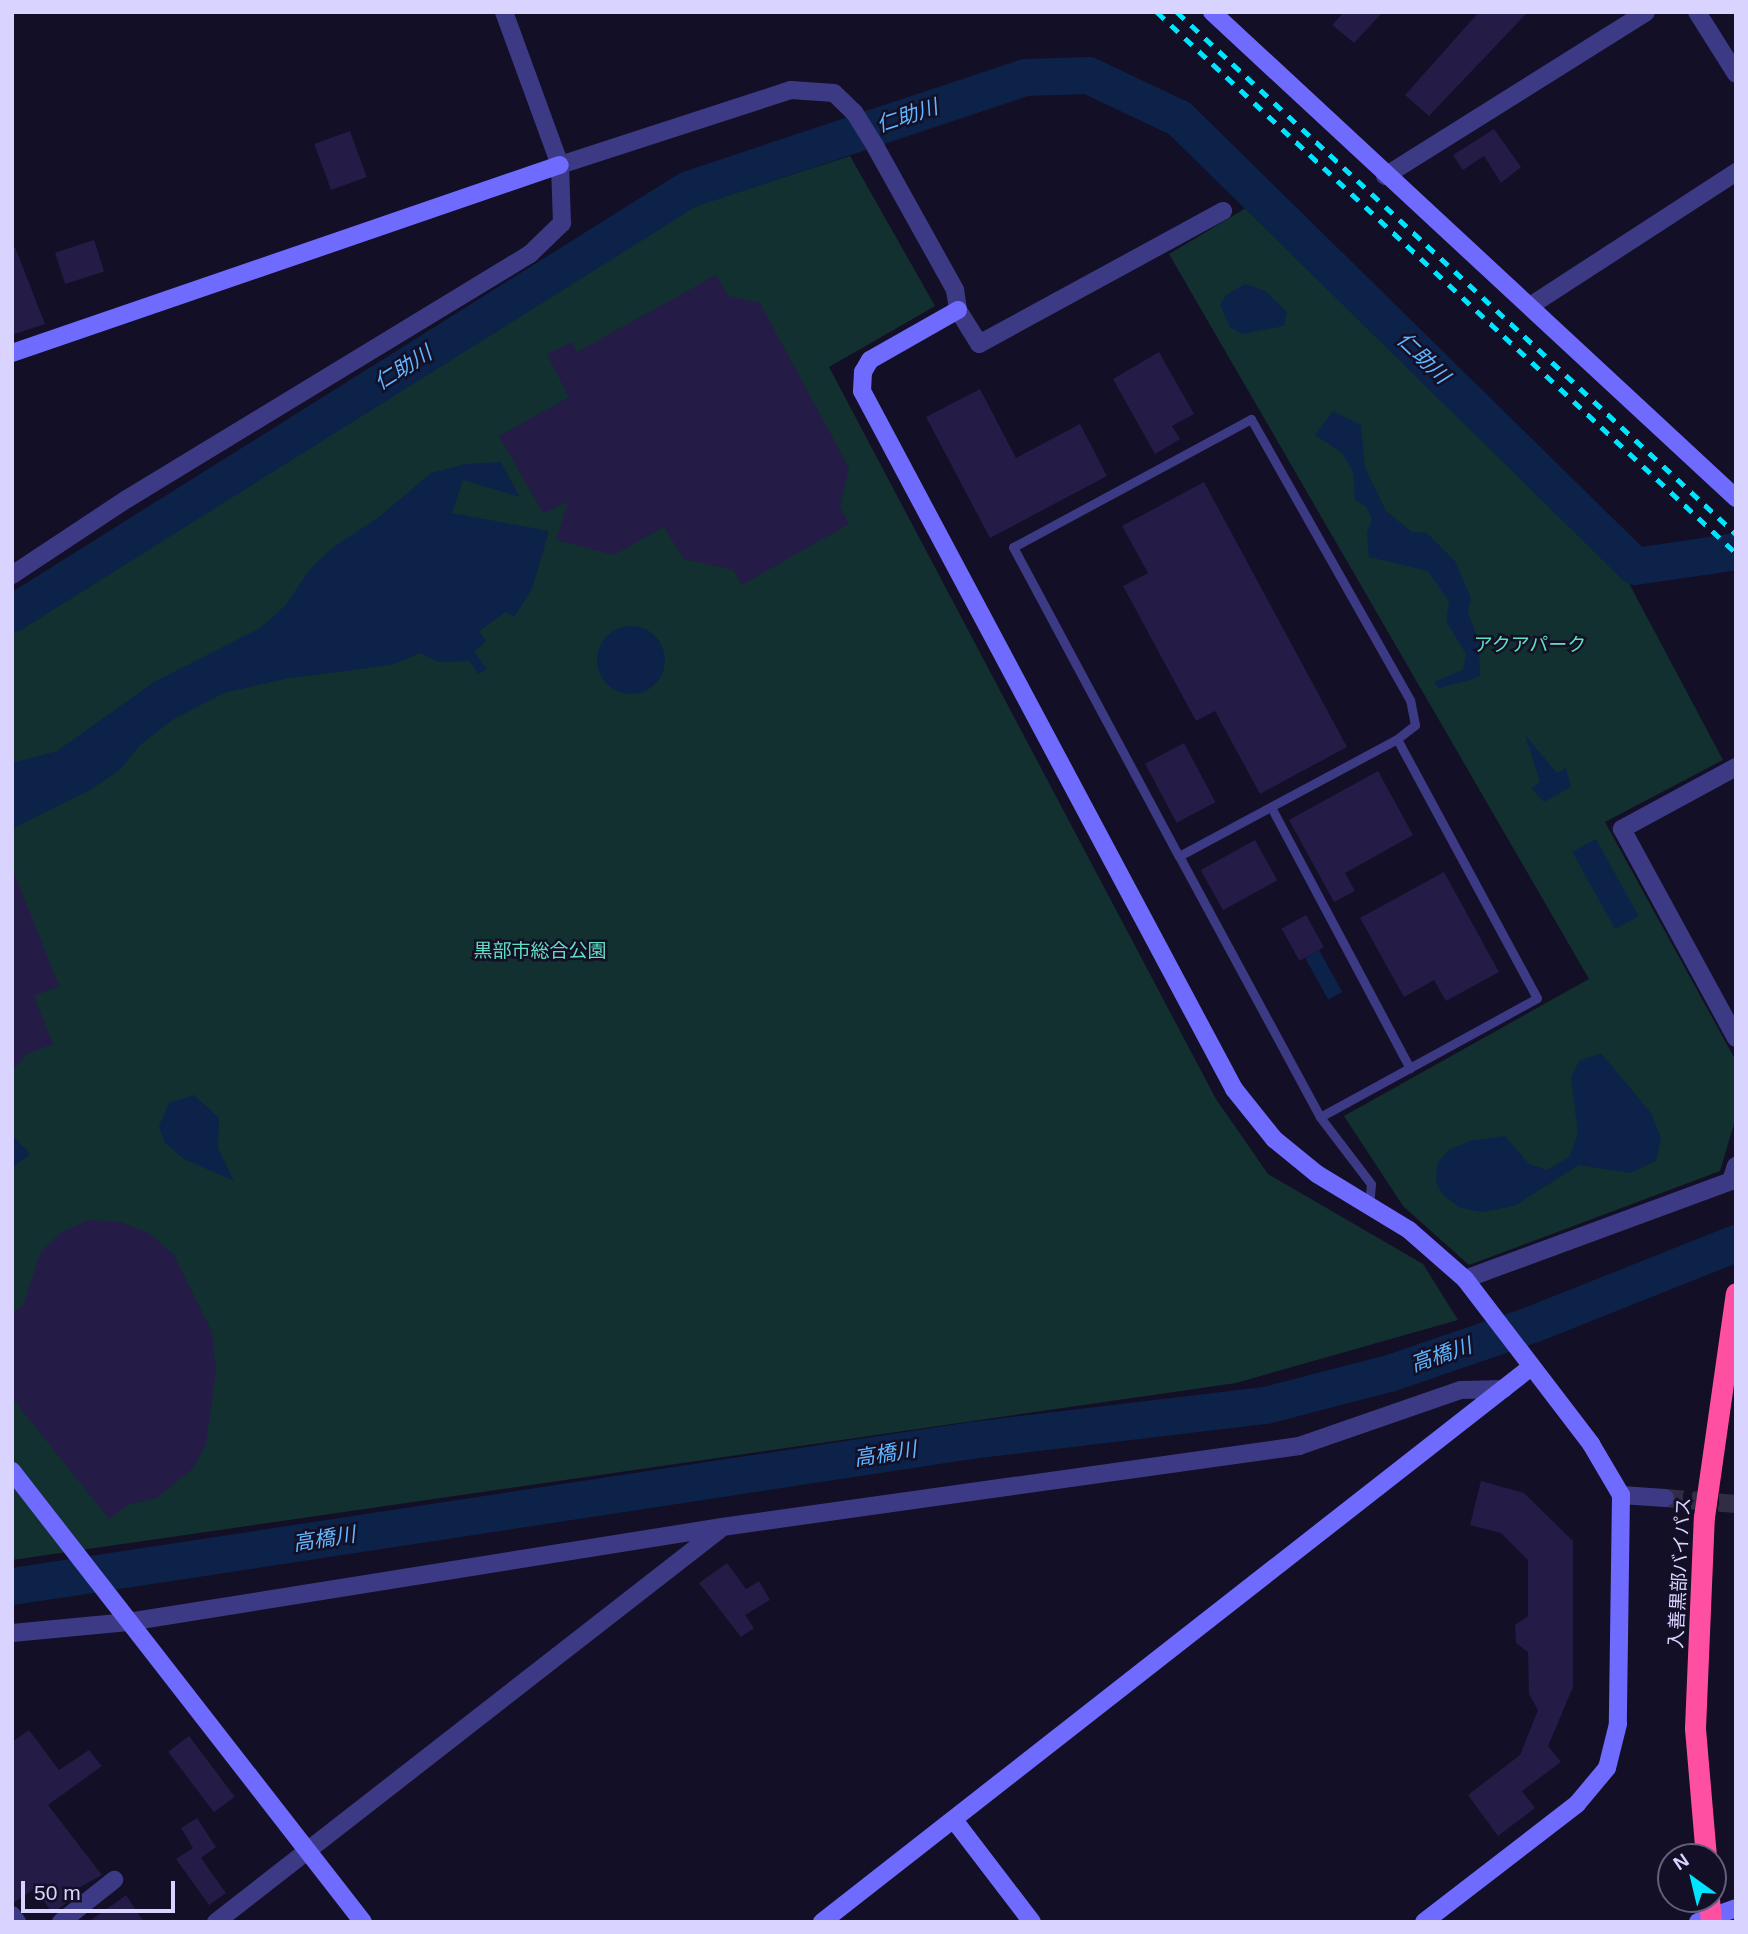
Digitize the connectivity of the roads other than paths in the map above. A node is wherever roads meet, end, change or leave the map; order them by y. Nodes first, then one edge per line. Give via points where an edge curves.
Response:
1 (504, 12) edge
2 (1212, 12) edge
3 (1646, 12) edge
4 (1697, 12) edge
5 (1736, 74) edge
6 (560, 165) junction
7 (1736, 172) edge
8 (1385, 176) junction
9 (1223, 211) dead end
10 (1530, 306) junction
11 (958, 310) junction
12 (12, 353) edge
13 (1736, 498) edge
14 (12, 575) edge
15 (1397, 739) junction
16 (1736, 767) edge
17 (1271, 807) junction
18 (1179, 856) junction
19 (1736, 1038) edge
20 (1410, 1068) junction
21 (1320, 1117) junction
22 (1736, 1166) edge
23 (1369, 1205) junction
24 (1471, 1286) junction
25 (1736, 1293) edge
26 (1531, 1367) junction
27 (1504, 1389) junction
28 (12, 1471) edge
29 (1621, 1495) junction
30 (1665, 1498) tunnel mouth
31 (722, 1527) junction
32 (128, 1622) junction
33 (12, 1633) edge
34 (954, 1820) junction
35 (1705, 1843) edge
36 (307, 1850) junction
37 (114, 1880) dead end
38 (1736, 1908) edge
39 (1707, 1915) edge
40 (12, 1916) edge
41 (17, 1922) edge
42 (61, 1922) edge
43 (216, 1922) edge
44 (363, 1922) edge
45 (822, 1922) edge
46 (1032, 1922) edge
47 (1424, 1922) edge

1 - 6 street
2 - 8 street
3 - 8 street
4 - 5 street
6 - 11 street via 790,90 834,93 854,113 875,146 955,290
6 - 12 street
6 - 14 street via 562,223 530,254 127,499
7 - 10 street
8 - 10 street
9 - 11 street via 979,344
10 - 13 street
11 - 23 street via 870,360 863,372 862,391 1234,1089 1274,1139 1317,1174
15 - 17 lane
15 - 18 lane via 1415,725 1410,700 1251,419 1013,547
15 - 20 lane via 1537,998
16 - 19 street via 1622,829
17 - 18 lane
17 - 20 lane
18 - 21 lane
20 - 21 lane
21 - 23 lane via 1371,1184
22 - 24 street via 1731,1181
23 - 24 street via 1409,1230
24 - 26 street
25 - 35 highway, 入善黒部バイパス via 1704,1517 1695,1728
26 - 27 street
26 - 29 street via 1591,1444
27 - 31 street via 1461,1390 1299,1446
27 - 34 street
28 - 32 street
29 - 30 street
29 - 47 street via 1618,1724 1607,1768 1577,1804
31 - 32 street
31 - 36 street
32 - 33 street
32 - 36 street
34 - 45 street
34 - 46 street
36 - 43 street
36 - 44 street
37 - 42 street
38 - 39 street
40 - 41 street

